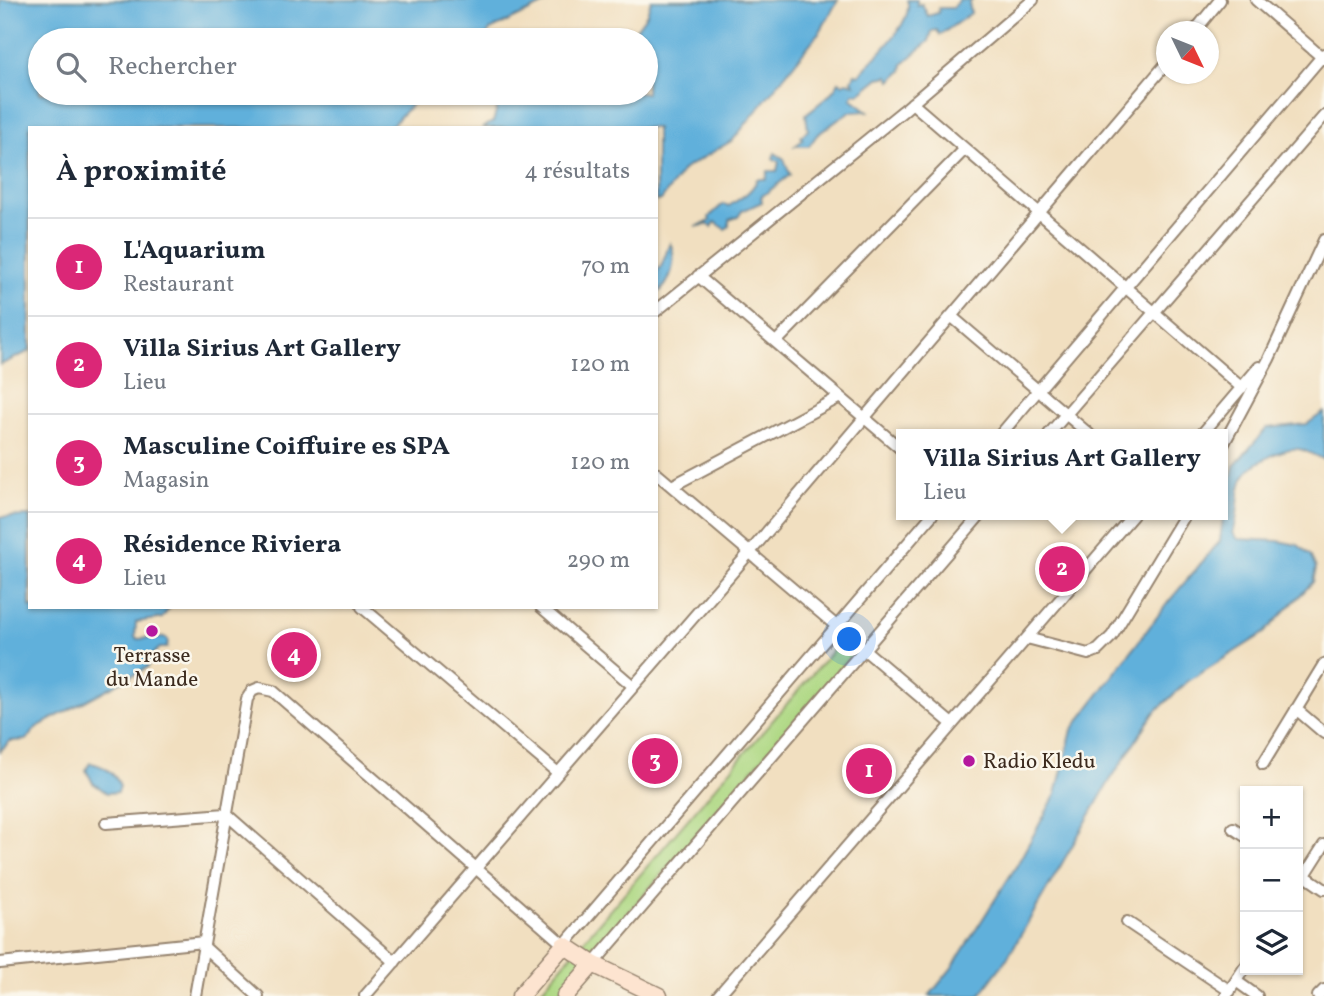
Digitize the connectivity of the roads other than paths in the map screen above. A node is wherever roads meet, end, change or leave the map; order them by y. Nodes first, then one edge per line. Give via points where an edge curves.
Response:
1 (1033, 0) edge
2 (1220, 0) edge
3 (1256, 0) edge
4 (1203, 21) edge
5 (1324, 57) edge
6 (1156, 77) edge
7 (912, 103) junction
8 (1324, 116) edge
9 (965, 149) junction
10 (1040, 214) junction
11 (1324, 240) edge
12 (698, 276) junction
13 (1126, 288) junction
14 (658, 309) edge
15 (1155, 313) junction
16 (951, 316) junction
17 (776, 342) junction
18 (1273, 351) junction
19 (1242, 388) junction
20 (1038, 391) junction
21 (840, 397) junction
22 (1066, 415) junction
23 (864, 417) junction
24 (1005, 429) edge
25 (1053, 429) edge
26 (1083, 429) edge
27 (1206, 429) edge
28 (1228, 435) edge
29 (896, 445) edge
30 (658, 475) edge
31 (672, 486) junction
32 (928, 520) edge
33 (976, 520) edge
34 (1129, 520) edge
35 (1181, 520) edge
36 (750, 552) junction
37 (364, 609) edge
38 (543, 609) edge
39 (837, 626) junction
40 (1027, 638) junction
41 (864, 649) junction
42 (1324, 664) edge
43 (633, 686) junction
44 (1296, 709) junction
45 (952, 724) junction
46 (1324, 733) edge
47 (1263, 764) dead end
48 (558, 772) junction
49 (226, 814) junction
50 (106, 822) dead end
51 (1233, 828) dead end
52 (1240, 833) edge
53 (1324, 845) edge
54 (476, 868) junction
55 (1303, 873) edge
56 (1303, 878) edge
57 (1324, 889) edge
58 (1126, 922) dead end
59 (204, 945) junction
60 (564, 945) junction
61 (395, 961) junction
62 (0, 963) edge
63 (593, 964) junction
64 (1231, 989) edge
65 (1324, 990) edge
66 (195, 996) edge
67 (258, 996) edge
68 (365, 996) edge
69 (520, 996) edge
70 (565, 996) edge
71 (659, 996) edge
72 (718, 996) edge
73 (1257, 996) edge
74 (1318, 996) edge

1 - 7 street
2 - 4 street
3 - 5 street
5 - 13 street
6 - 10 street
7 - 9 street
7 - 12 street
8 - 15 street
9 - 10 street
9 - 17 street
10 - 13 street
10 - 16 street
11 - 18 street
12 - 14 street
12 - 17 street
13 - 15 street
13 - 20 street
15 - 19 street
15 - 22 street
16 - 20 street
16 - 23 street
17 - 21 street
18 - 19 street
18 - 28 street
19 - 27 street
20 - 22 street
20 - 24 street
21 - 23 street
21 - 31 street
22 - 25 street
22 - 26 street
23 - 29 street
23 - 36 street
30 - 31 street
31 - 36 street
32 - 39 street
33 - 41 street
34 - 40 street
35 - 40 street via 1112,636 1098,650 1088,654
36 - 39 street
36 - 43 street
37 - 48 street
38 - 43 street
39 - 41 street
39 - 60 street
40 - 45 street
41 - 45 street
41 - 63 street
42 - 44 street
43 - 48 street
44 - 46 street
44 - 47 street
45 - 72 street
48 - 54 street
49 - 50 street
49 - 54 street via 247,699 252,691 265,688
49 - 59 street
49 - 61 street
51 - 52 street
53 - 55 street
54 - 60 street
54 - 61 street
56 - 57 street
58 - 64 street
59 - 62 street
59 - 66 street
59 - 67 street
60 - 63 street
60 - 69 street
61 - 68 street
63 - 70 street
63 - 71 street
64 - 73 street
65 - 74 street

